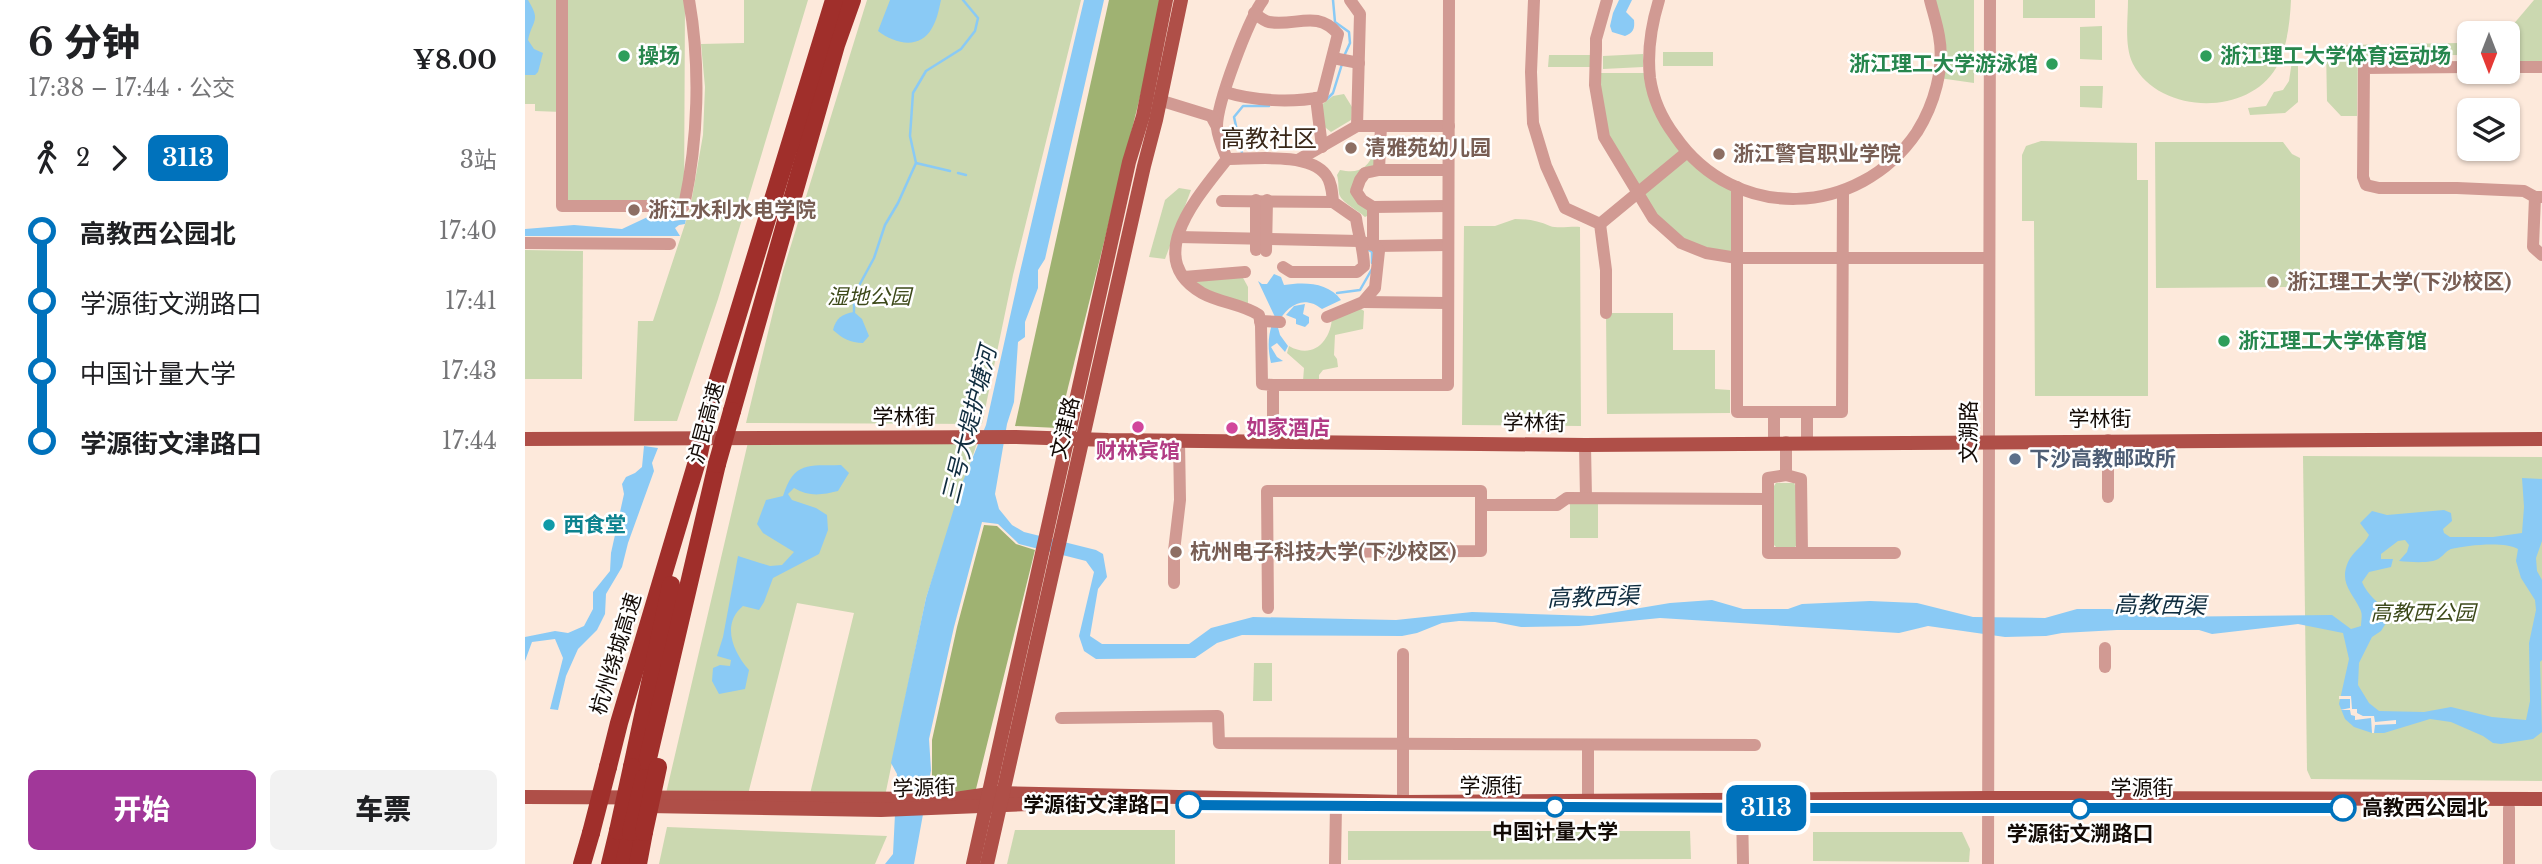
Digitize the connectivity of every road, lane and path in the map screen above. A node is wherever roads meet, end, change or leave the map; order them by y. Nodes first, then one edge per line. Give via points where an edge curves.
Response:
1 (562, 0) edge
2 (689, 0) edge
3 (834, 0) edge
4 (852, 0) edge
5 (1165, 0) edge
6 (1181, 0) edge
7 (1263, 0) edge
8 (1350, 0) edge
9 (1449, 0) edge
10 (1534, 0) edge
11 (1607, 0) edge
12 (1658, 0) edge
13 (1930, 0) edge
14 (1990, 0) edge
15 (1254, 13) junction
16 (1344, 61) junction
17 (2457, 67) edge
18 (2520, 67) edge
19 (2542, 67) edge
20 (1225, 92) junction
21 (1159, 100) junction
22 (1316, 102) junction
23 (1357, 126) junction
24 (1381, 126) junction
25 (1449, 126) junction
26 (1217, 127) junction
27 (1322, 147) junction
28 (1686, 153) junction
29 (1303, 156) junction
30 (1227, 159) junction
31 (1379, 170) junction
32 (1448, 170) junction
33 (1737, 187) junction
34 (1843, 191) junction
35 (1637, 194) junction
36 (2538, 197) edge
37 (1262, 200) junction
38 (1222, 201) dead end
39 (1333, 202) junction
40 (1448, 206) junction
41 (1373, 207) junction
42 (1600, 224) junction
43 (1178, 237) junction
44 (525, 243) edge
45 (670, 244) dead end
46 (1368, 244) junction
47 (1261, 245) junction
48 (1448, 245) junction
49 (2542, 255) edge
50 (1737, 258) junction
51 (1843, 258) junction
52 (1988, 258) junction
53 (1283, 267) dead end
54 (1245, 272) dead end
55 (1184, 276) junction
56 (1363, 302) junction
57 (1448, 303) junction
58 (1606, 313) dead end
59 (1327, 317) dead end
60 (1260, 321) junction
61 (1280, 322) dead end
62 (1273, 385) junction
63 (1774, 412) junction
64 (1807, 412) junction
65 (525, 439) edge
66 (1076, 439) junction
67 (2542, 439) edge
68 (2108, 440) junction
69 (1179, 441) junction
70 (1988, 441) junction
71 (1273, 442) junction
72 (1780, 442) junction
73 (1807, 442) junction
74 (1585, 445) junction
75 (698, 458) junction
76 (1786, 475) junction
77 (2108, 497) dead end
78 (1586, 498) junction
79 (1768, 499) junction
80 (1481, 505) junction
81 (1268, 552) junction
82 (1802, 553) junction
83 (1895, 553) dead end
84 (1174, 583) dead end
85 (1268, 608) dead end
86 (2105, 648) dead end
87 (1403, 654) dead end
88 (2105, 667) dead end
89 (1061, 718) dead end
90 (1403, 744) junction
91 (1588, 745) junction
92 (1755, 745) dead end
93 (645, 767) junction
94 (525, 797) edge
95 (995, 799) junction
96 (2542, 799) edge
97 (525, 804) edge
98 (880, 804) junction
99 (1403, 804) junction
100 (1588, 804) junction
101 (1988, 804) junction
102 (1336, 806) junction
103 (1742, 808) junction
104 (2509, 808) junction
105 (2542, 808) edge
106 (631, 832) junction
107 (587, 852) edge
108 (610, 864) edge
109 (624, 864) edge
110 (638, 864) edge
111 (973, 864) edge
112 (988, 864) edge
113 (1335, 864) edge
114 (1743, 864) edge
115 (1988, 864) edge
116 (2509, 864) edge

1 - 2 street via 562,206 684,206 696,77
3 - 75 highway, 沪昆高速, bridge via 708,412
4 - 93 highway, 沪昆高速, bridge via 835,45 717,464
5 - 66 main road, 文津路
6 - 21 main road, 文津路
7 - 15 street
8 - 16 street via 1360,14
9 - 25 street
10 - 42 street via 1533,123 1565,208
11 - 35 street via 1596,39 1595,85 1604,137
12 - 28 street via 1649,40 1650,81 1663,119
13 - 34 street via 1940,38 1939,78 1926,117 1904,151 1873,177
14 - 52 street, 文溯路
15 - 16 street via 1267,22 1311,19 1331,25 1338,34
15 - 20 street
16 - 22 street
16 - 23 street
17 - 36 street via 2364,68 2366,185 2524,191
18 - 19 street
20 - 22 street
20 - 26 street
21 - 26 street via 1211,116
21 - 66 main road, 文津路
22 - 27 street
23 - 24 street
23 - 27 street
24 - 25 street
24 - 31 street
25 - 32 street
26 - 30 street
27 - 29 street
28 - 33 street
28 - 35 street
29 - 30 street
29 - 39 street via 1326,175
30 - 43 street via 1189,208
31 - 32 street
31 - 41 street via 1365,173 1356,191
32 - 40 street
33 - 34 street via 1755,195 1795,200
33 - 50 street
34 - 51 street
35 - 42 street
35 - 50 street via 1653,218 1681,243
36 - 49 street via 2533,247
37 - 38 street
37 - 39 street
37 - 47 street
39 - 46 street via 1356,218
40 - 41 street
40 - 48 street
41 - 46 street via 1373,242
42 - 58 street
43 - 47 street
43 - 55 street via 1176,258
44 - 45 street
46 - 47 street
46 - 48 street
46 - 53 street via 1364,266 1357,272 1291,272
46 - 56 street via 1378,266 1374,288
48 - 57 street
50 - 51 street
50 - 63 street via 1737,412
51 - 52 street
51 - 64 street via 1842,412
52 - 70 street, 文溯路
54 - 55 street
55 - 60 street via 1203,294 1252,310
56 - 57 street
56 - 59 street
57 - 62 street via 1448,385
60 - 61 street
60 - 62 street via 1262,384
62 - 71 street
63 - 64 street
63 - 72 street
64 - 73 street
65 - 66 main road, 学林街
66 - 69 main road, 学林街
66 - 95 main road, 文津路
67 - 68 main road, 学林街
68 - 70 main road, 学林街
68 - 77 street
69 - 71 main road, 学林街
69 - 84 street
70 - 73 main road, 学林街
70 - 101 street, 文溯路
71 - 74 main road, 学林街
72 - 73 main road, 学林街
72 - 74 main road, 学林街
72 - 76 street
74 - 78 street
75 - 93 highway, 沪昆高速
75 - 107 highway, 杭州绕城高速, bridge via 623,710
76 - 79 street via 1768,478
76 - 82 street via 1801,479
78 - 79 street
78 - 80 street via 1567,498 1557,505
79 - 82 street via 1768,553
80 - 81 street via 1481,551
80 - 81 street via 1481,491 1267,491
81 - 85 street
82 - 83 street
86 - 88 street
87 - 90 street
89 - 90 street via 1218,716 1219,743
90 - 91 street
90 - 99 street
91 - 92 street
91 - 100 street
93 - 106 highway, 沪昆高速, bridge
93 - 106 highway, bridge
94 - 98 main road
95 - 98 main road, 学源街 via 937,798
95 - 98 main road, 学源街 via 955,809
95 - 99 main road, 学源街
95 - 102 main road, 学源街
95 - 111 main road, 文津路
95 - 112 main road, 文津路
96 - 101 main road, 学源街
97 - 98 main road, 学源街
99 - 100 main road, 学源街
99 - 102 main road, 学源街
100 - 101 main road, 学源街
100 - 103 main road, 学源街
101 - 103 main road, 学源街
101 - 104 main road, 学源街
101 - 115 street, 文溯路
102 - 113 street
103 - 114 street
104 - 105 main road, 学源街
104 - 116 street
106 - 108 highway, 沪昆高速
106 - 109 highway, 沪昆高速
106 - 110 highway

